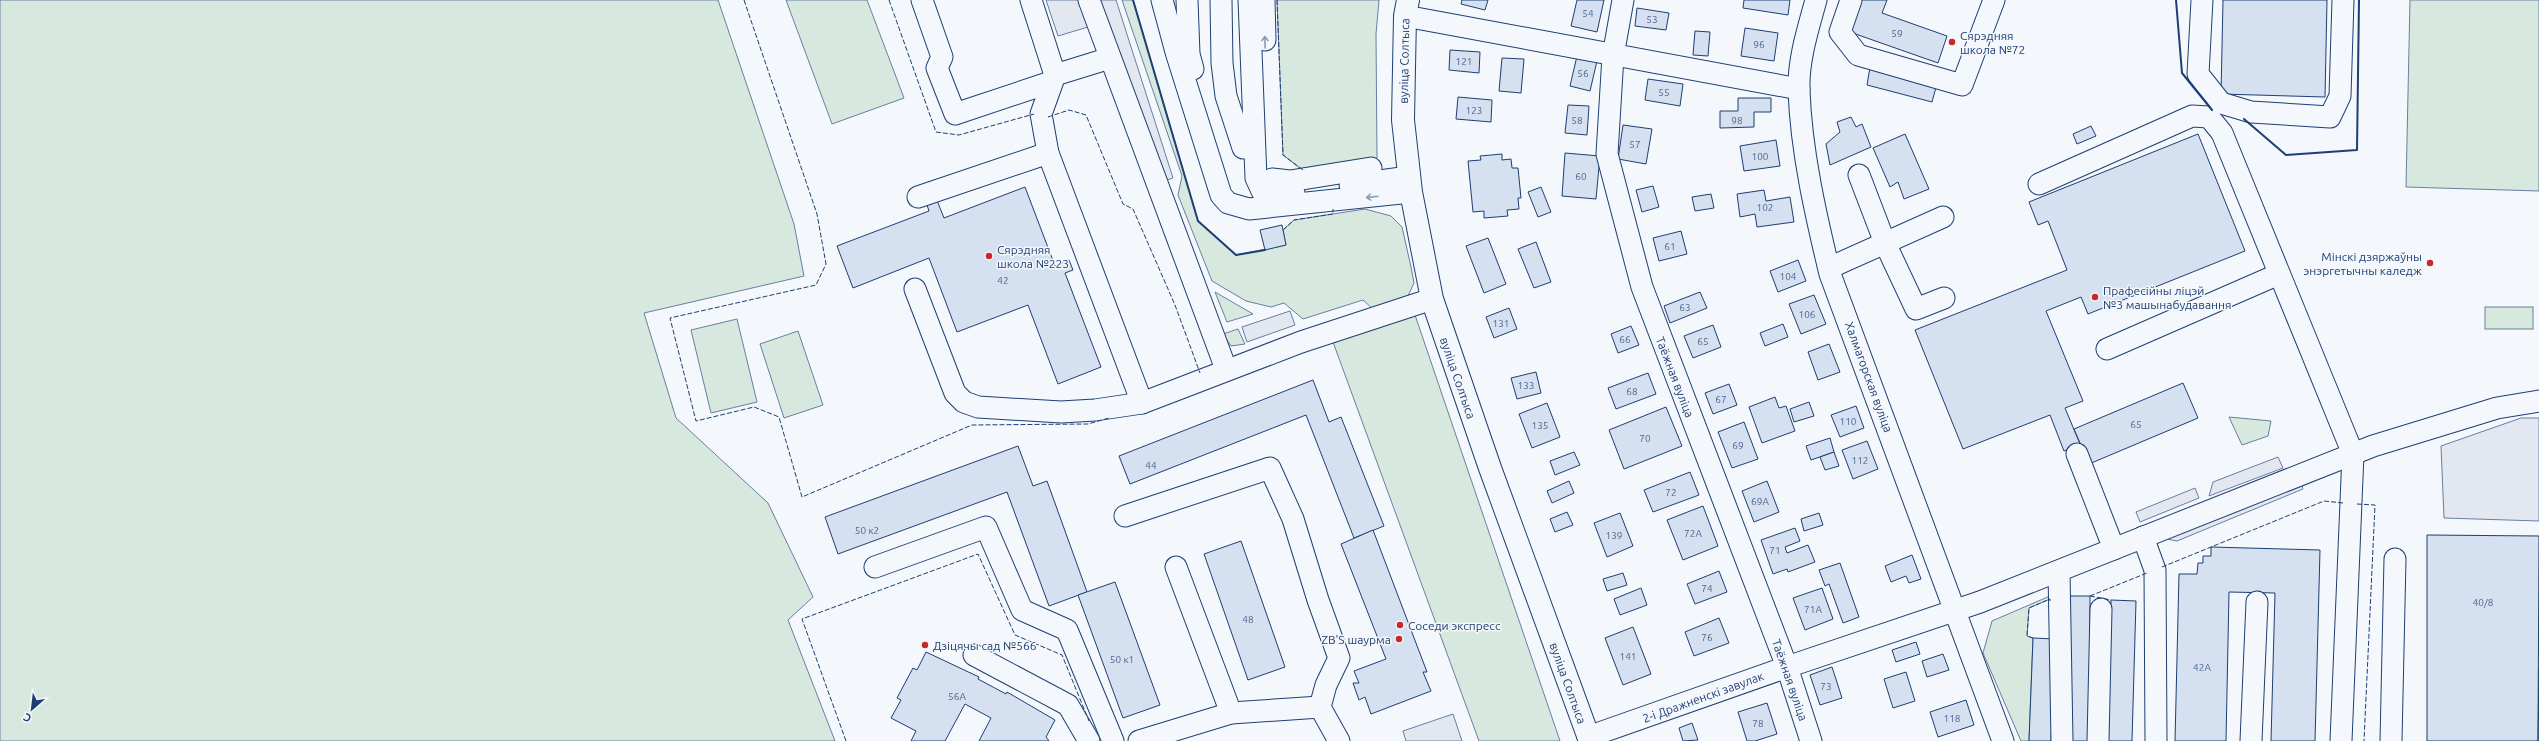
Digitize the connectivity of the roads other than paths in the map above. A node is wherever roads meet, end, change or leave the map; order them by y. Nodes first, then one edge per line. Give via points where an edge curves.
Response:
1 (922, 0) edge
2 (1031, 0) edge
3 (1088, 0) edge
4 (1187, 0) edge
5 (1208, 0) edge
6 (1221, 0) edge
7 (1229, 0) edge
8 (1238, 0) edge
9 (1249, 0) edge
10 (1264, 0) edge
11 (1623, 0) edge
12 (1816, 0) edge
13 (1851, 0) edge
14 (1994, 0) edge
15 (2202, 0) edge
16 (2343, 0) edge
17 (1167, 2) edge
18 (1406, 8) edge
19 (1613, 56) junction
20 (1110, 58) junction
21 (1053, 78) junction
22 (1799, 90) junction
23 (1226, 96) junction
24 (1241, 116) junction
25 (1243, 148) junction
26 (1048, 153) junction
27 (1859, 175) dead end
28 (1409, 177) junction
29 (2039, 184) dead end
30 (918, 197) dead end
31 (1262, 199) junction
32 (1943, 217) dead end
33 (1885, 243) junction
34 (1829, 268) junction
35 (2279, 274) junction
36 (915, 289) dead end
37 (1944, 298) dead end
38 (1432, 299) junction
39 (2107, 349) dead end
40 (1226, 369) junction
41 (2539, 402) edge
42 (1142, 403) junction
43 (2077, 454) dead end
44 (2353, 454) junction
45 (1125, 516) dead end
46 (2143, 537) junction
47 (2114, 549) junction
48 (2395, 559) dead end
49 (875, 567) dead end
50 (1176, 567) dead end
51 (2059, 571) junction
52 (2257, 602) dead end
53 (2101, 609) dead end
54 (1955, 611) junction
55 (974, 655) dead end
56 (1787, 667) junction
57 (1320, 707) junction
58 (1231, 713) junction
59 (1589, 739) edge
60 (1089, 741) edge
61 (1113, 741) edge
62 (1139, 741) edge
63 (1339, 741) edge
64 (1811, 741) edge
65 (2004, 741) edge
66 (2062, 741) edge
67 (2098, 741) edge
68 (2156, 741) edge
69 (2251, 741) edge
70 (2340, 741) edge
71 (2392, 741) edge

1 - 21 street via 942,57 937,68 955,114
2 - 21 street
3 - 20 street
4 - 31 street via 1189,54 1202,107 1227,183 1241,197
5 - 23 street via 1209,52
6 - 23 street via 1222,63
7 - 24 street via 1231,69
8 - 24 street
9 - 31 street via 1256,178
28 -> 10 street via 1274,181 1267,174
11 - 19 street, Таёжная вуліца
12 - 22 street, Халмагорская вуліца via 1802,56
13 - 14 street via 1840,32 1858,56 1962,85
15 - 16 street via 2198,74 2221,103 2251,112 2330,117 2340,96
17 - 31 street via 1176,52 1222,195 1228,203 1238,208
18 - 19 street
18 - 28 main road, вуліца Солтыса via 1403,120
19 - 22 street
19 - 56 street, Таёжная вуліца via 1606,154 1642,287
20 - 21 street
20 - 40 street
21 - 26 street via 1041,114
22 - 34 street, Халмагорская вуліца via 1814,209
23 - 25 street
24 - 25 street
25 - 31 street via 1248,177
26 - 30 street
26 - 42 street
27 - 33 street
28 -> 31 street
28 - 38 main road, вуліца Солтыса
29 - 35 street via 2192,116 2210,117 2222,133
32 - 33 street
33 - 34 street
33 - 37 street via 1916,309
34 - 54 street, Халмагорская вуліца
35 - 39 street
35 - 44 street
36 - 42 street via 955,393 964,402 978,407 1061,412
38 - 40 street
38 - 59 main road, вуліца Солтыса via 1492,475
40 - 42 street via 1202,381
41 - 44 street, 2-і Дражненскі завулак via 2497,408
43 - 47 street
44 - 46 street, 2-і Дражненскі завулак
44 - 70 street
45 - 57 street via 1270,468 1293,519 1339,658 1326,685
46 - 47 street, 2-і Дражненскі завулак
46 - 68 street via 2155,570
47 - 51 street, 2-і Дражненскі завулак
48 - 71 street
49 - 61 street via 986,528 1022,610 1066,630
50 - 58 street
51 - 54 street, 2-і Дражненскі завулак
51 - 66 street
52 - 69 street
53 - 67 street
54 - 56 street, 2-і Дражненскі завулак
54 - 65 street, Халмагорская вуліца
55 - 60 street via 1068,705
56 - 59 street, 2-і Дражненскі завулак
56 - 64 street, Таёжная вуліца
57 - 58 street
57 - 63 street
58 - 62 street

